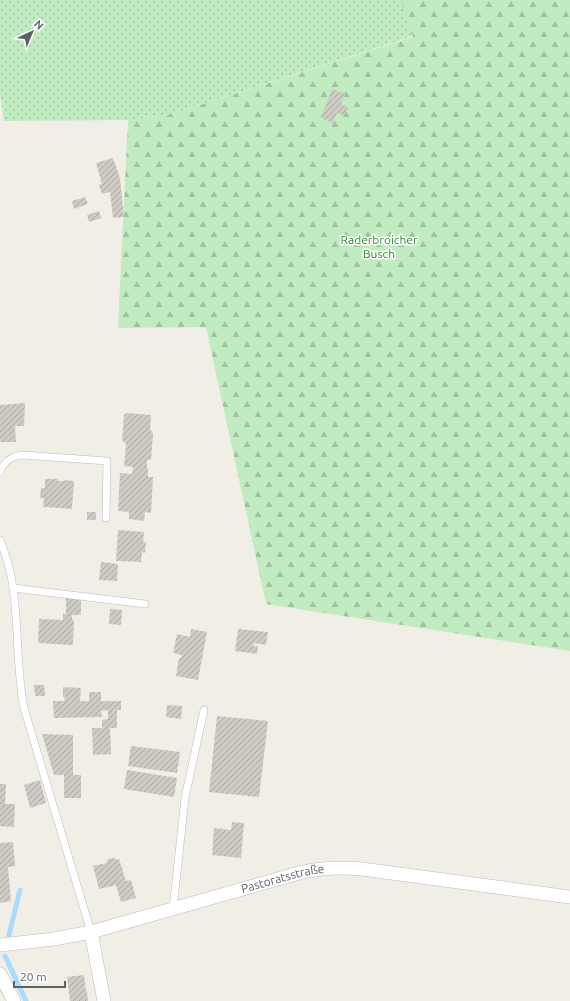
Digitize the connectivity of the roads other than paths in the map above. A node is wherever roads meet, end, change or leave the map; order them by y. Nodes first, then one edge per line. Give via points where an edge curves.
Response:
1 (0, 472) edge
2 (106, 518) dead end
3 (0, 540) edge
4 (13, 588) junction
5 (146, 604) dead end
6 (204, 710) dead end
7 (570, 897) edge
8 (173, 909) junction
9 (91, 932) junction
10 (0, 945) edge
11 (0, 974) edge
12 (14, 1001) edge
13 (104, 1001) edge

1 - 2 lane via 8,460 23,455 107,461
3 - 4 lane
4 - 5 lane
4 - 9 lane via 24,704
6 - 8 lane via 185,798
7 - 8 street, Pastoratsstraße via 340,867 304,872
8 - 9 street, Pastoratsstraße
9 - 10 street, Pastoratsstraße
9 - 13 street
11 - 12 street

